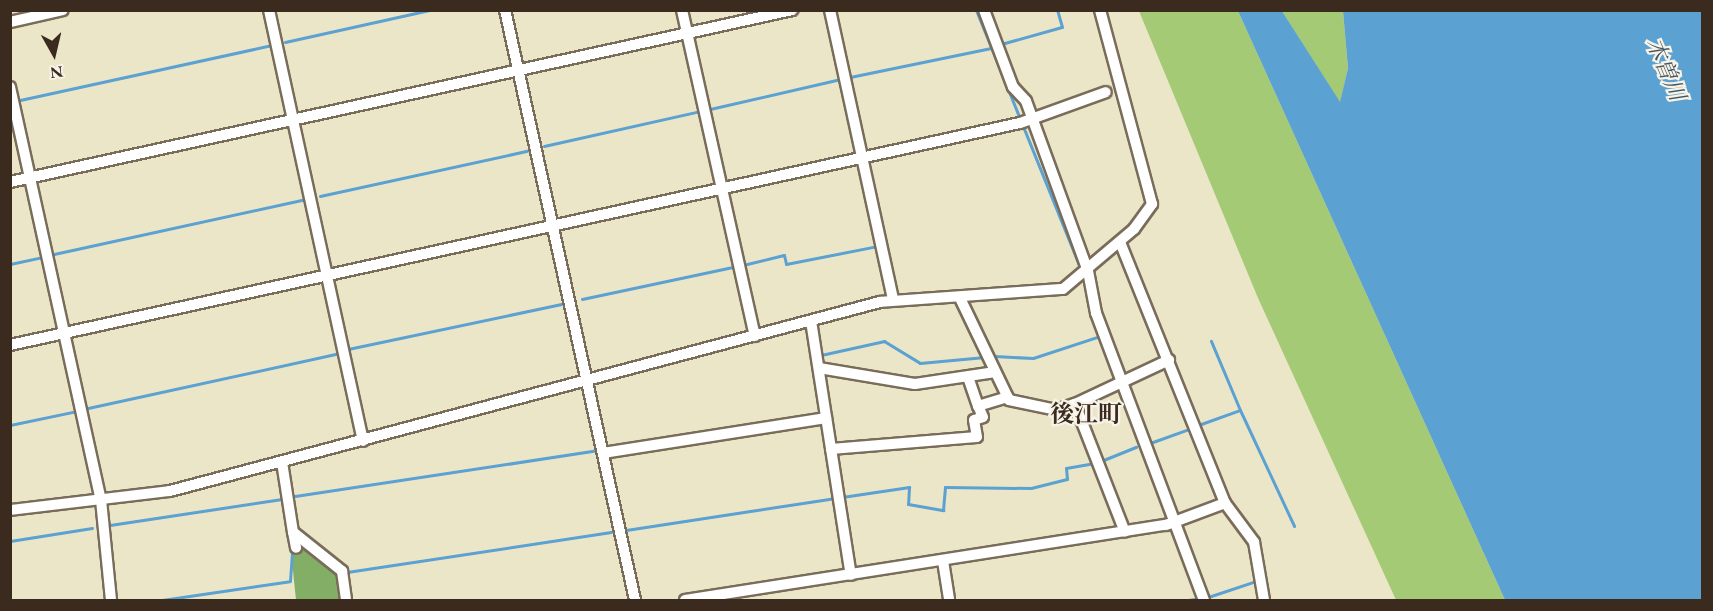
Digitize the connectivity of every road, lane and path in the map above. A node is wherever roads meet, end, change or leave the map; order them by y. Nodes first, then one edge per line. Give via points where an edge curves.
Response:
1 (63, 10) edge
2 (269, 10) edge
3 (506, 10) edge
4 (682, 10) edge
5 (792, 10) edge
6 (830, 10) edge
7 (984, 10) edge
8 (1100, 10) edge
9 (10, 22) edge
10 (687, 34) junction
11 (519, 71) junction
12 (10, 87) edge
13 (1106, 92) dead end
14 (296, 120) junction
15 (1028, 121) junction
16 (862, 157) junction
17 (31, 178) junction
18 (10, 182) edge
19 (722, 188) junction
20 (552, 225) junction
21 (1120, 242) junction
22 (1088, 271) junction
23 (327, 274) junction
24 (960, 298) junction
25 (893, 300) junction
26 (811, 321) junction
27 (64, 333) junction
28 (755, 336) junction
29 (10, 345) edge
30 (1169, 360) junction
31 (819, 368) junction
32 (995, 372) junction
33 (968, 377) junction
34 (587, 379) junction
35 (1123, 383) junction
36 (1008, 397) junction
37 (1075, 404) junction
38 (978, 406) junction
39 (826, 418) junction
40 (363, 441) junction
41 (831, 449) junction
42 (603, 453) junction
43 (282, 462) junction
44 (101, 500) junction
45 (1226, 503) junction
46 (10, 510) edge
47 (1176, 522) junction
48 (293, 532) junction
49 (1125, 532) junction
50 (296, 548) dead end
51 (943, 561) junction
52 (851, 575) junction
53 (111, 600) edge
54 (346, 600) edge
55 (635, 600) edge
56 (685, 600) edge
57 (949, 600) edge
58 (1204, 600) edge
59 (1264, 600) edge

1 - 9 street
2 - 14 street
3 - 11 street
4 - 10 street
5 - 10 street
6 - 16 street
7 - 15 street via 1013,87 1026,101
8 - 21 street via 1152,196 1149,211
10 - 11 street
10 - 19 street
11 - 14 street
11 - 20 street
12 - 17 street
13 - 15 street
14 - 17 street
14 - 23 street
15 - 16 street
15 - 22 street
16 - 19 street
16 - 25 street
17 - 18 street
17 - 27 street
19 - 20 street
19 - 28 street
20 - 23 street
20 - 34 street
21 - 22 street
21 - 30 street
22 - 24 street via 1047,294
22 - 35 street via 1096,313
23 - 27 street
23 - 40 street
24 - 25 street
24 - 32 street
25 - 26 street
26 - 28 street
26 - 31 street
27 - 29 street
27 - 44 street
28 - 34 street
30 - 35 street
30 - 45 street
31 - 33 street via 915,384
31 - 39 street
32 - 33 street
32 - 36 street
33 - 38 street
34 - 40 street
34 - 42 street
35 - 37 street
35 - 47 street
36 - 37 street via 1056,410
36 - 38 street
37 - 49 street
38 - 41 street via 983,417 974,420 977,437
39 - 41 street
39 - 42 street
40 - 43 street
41 - 52 street
42 - 55 street
43 - 44 street via 170,491
43 - 48 street
44 - 46 street
44 - 53 street
45 - 47 street
45 - 59 street via 1254,542
47 - 49 street
47 - 58 street
48 - 50 street
48 - 54 street via 342,571
49 - 51 street
51 - 52 street
51 - 57 street
52 - 56 street

